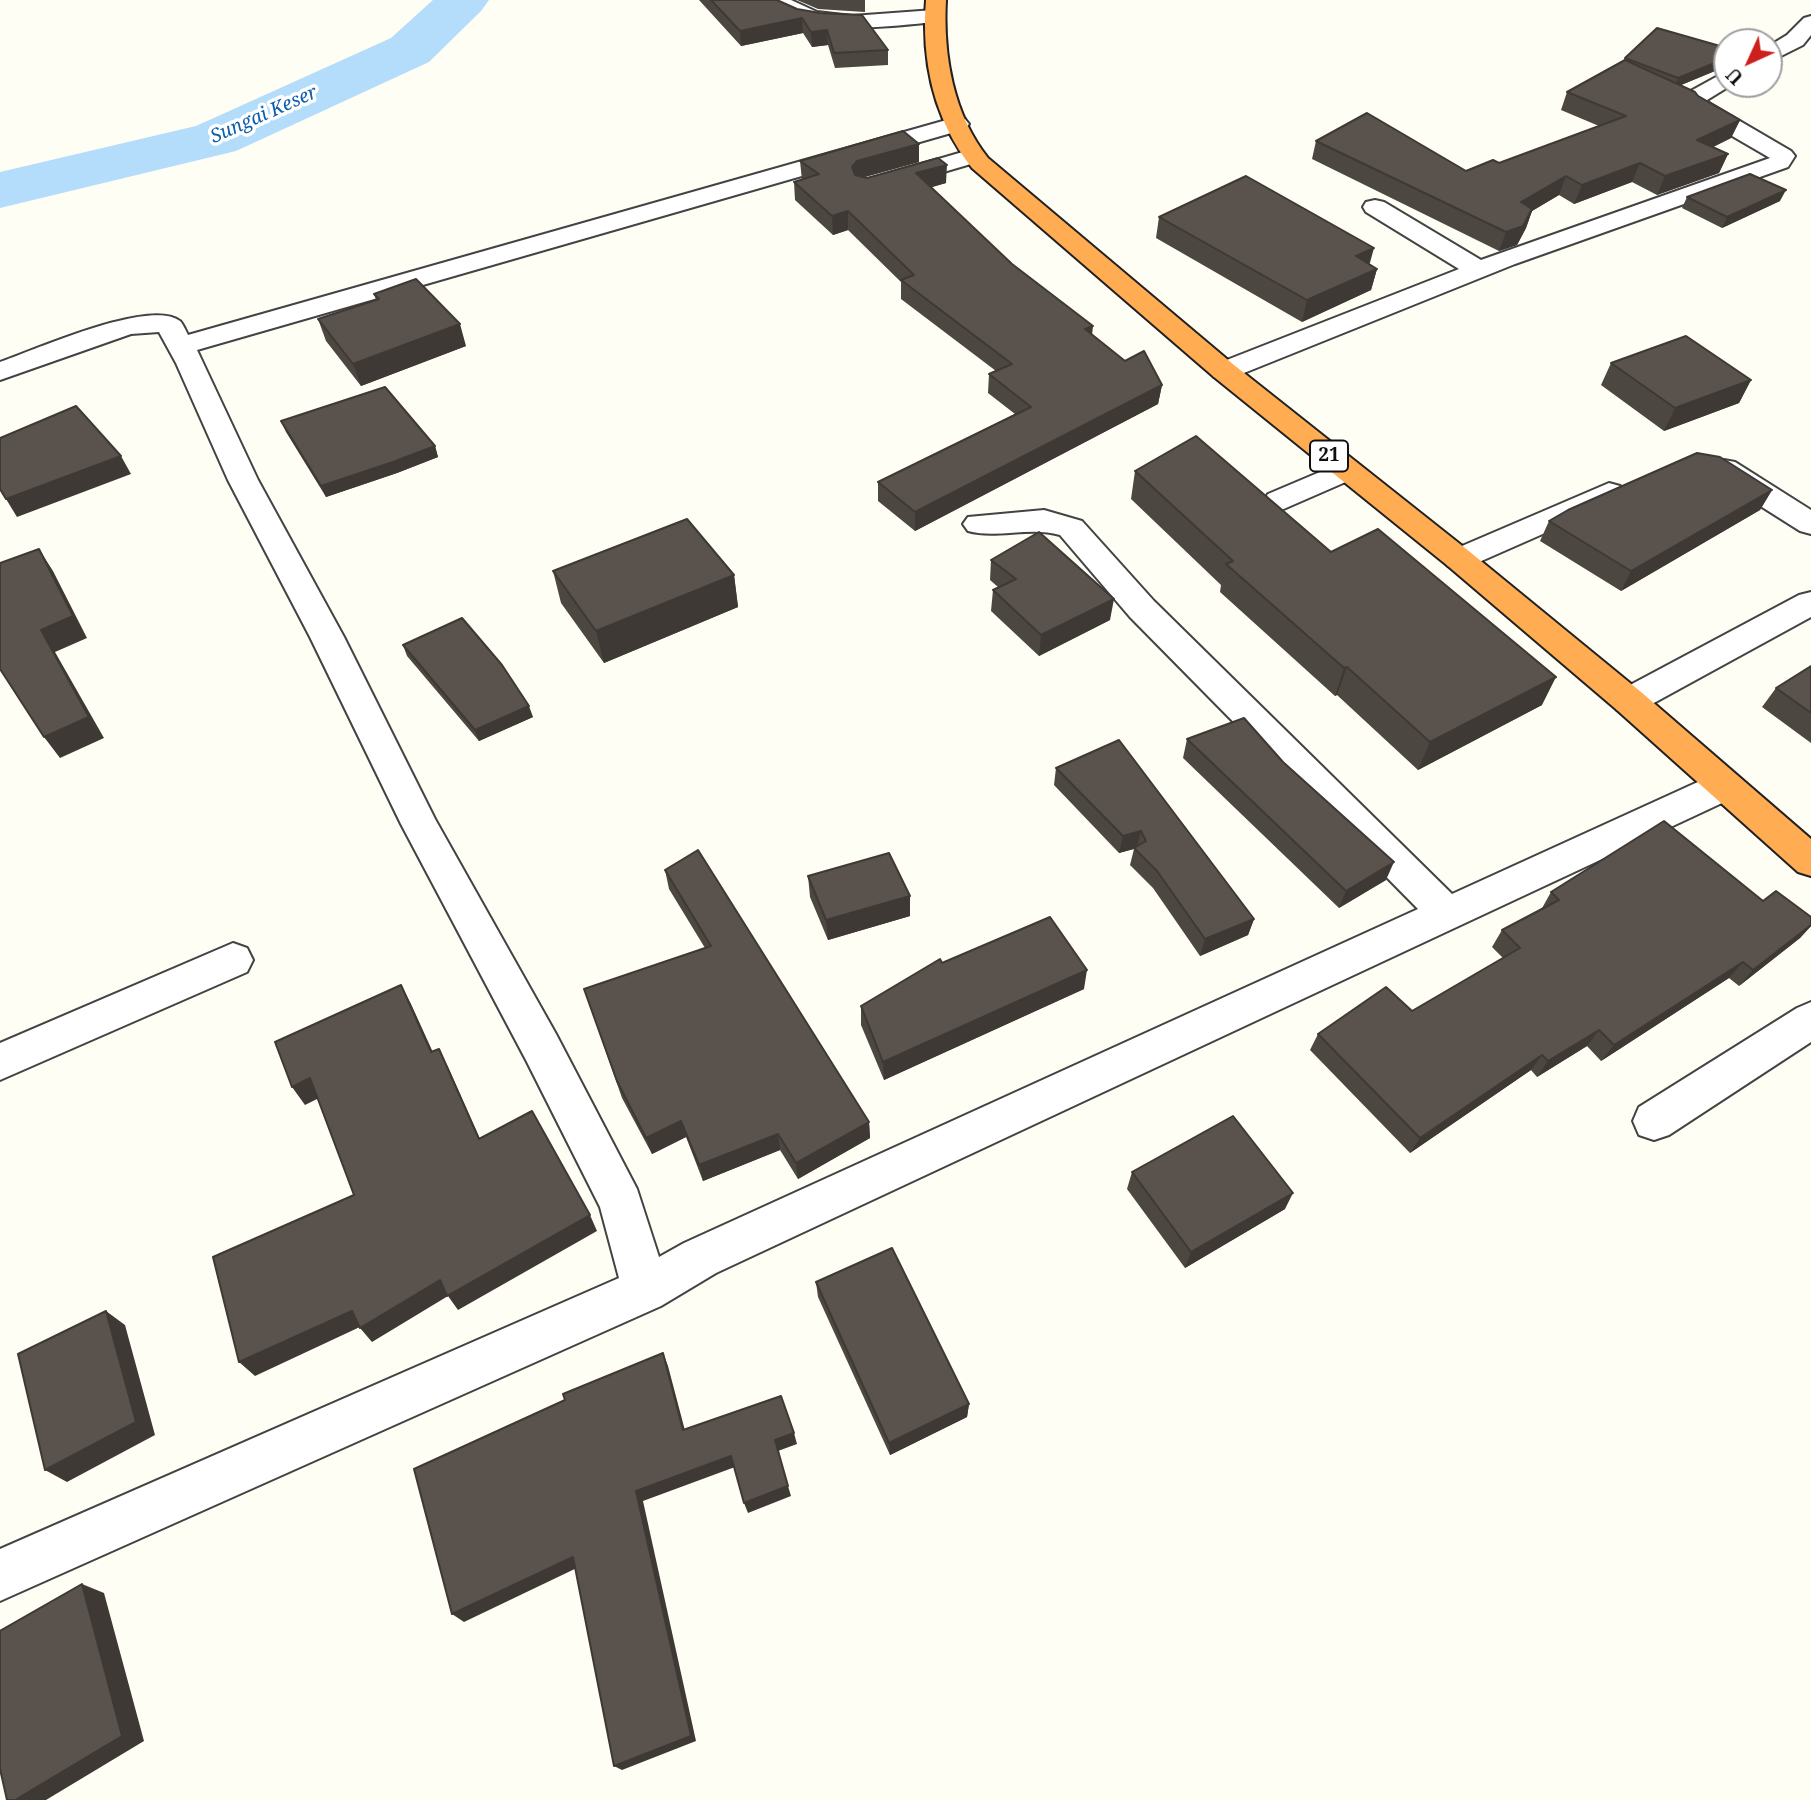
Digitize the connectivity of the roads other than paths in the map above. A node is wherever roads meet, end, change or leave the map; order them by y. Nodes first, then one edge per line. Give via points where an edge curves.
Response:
1 (776, 0) edge
2 (935, 8) edge
3 (1811, 22) edge
4 (1783, 47) edge
5 (1713, 86) edge
6 (957, 124) junction
7 (973, 156) junction
8 (867, 187) edge
9 (1375, 207) dead end
10 (1479, 270) junction
11 (180, 346) junction
12 (1224, 370) junction
13 (0, 372) edge
14 (1695, 461) edge
15 (1346, 470) junction
16 (1633, 482) edge
17 (1279, 501) dead end
18 (979, 524) dead end
19 (1811, 524) edge
20 (1459, 559) junction
21 (1811, 603) edge
22 (1629, 701) junction
23 (1724, 786) junction
24 (1811, 861) edge
25 (1446, 912) junction
26 (233, 960) dead end
27 (1811, 1020) edge
28 (0, 1062) edge
29 (1654, 1121) dead end
30 (645, 1290) junction
31 (0, 1575) edge

1 - 2 street via 790,11 823,21
2 - 6 highway, 21 via 934,43
3 - 4 street
5 - 10 street via 1695,98 1699,107 1776,151 1783,156 1780,162
6 - 7 highway, 21
6 - 11 street
7 - 8 street
7 - 12 highway, 21
9 - 10 street
10 - 12 street
11 - 13 street via 170,327 142,323
11 - 30 street via 243,480 419,824 621,1203
12 - 15 highway, 21
14 - 19 street via 1723,468
15 - 17 street
15 - 20 highway, 21
16 - 20 street
18 - 25 street via 1044,520 1071,528 1142,609
20 - 22 highway, 21
21 - 22 street
22 - 23 highway, 21
23 - 24 highway, 21
23 - 25 street
25 - 30 street via 700,1258
26 - 28 street
27 - 29 street
30 - 31 street

